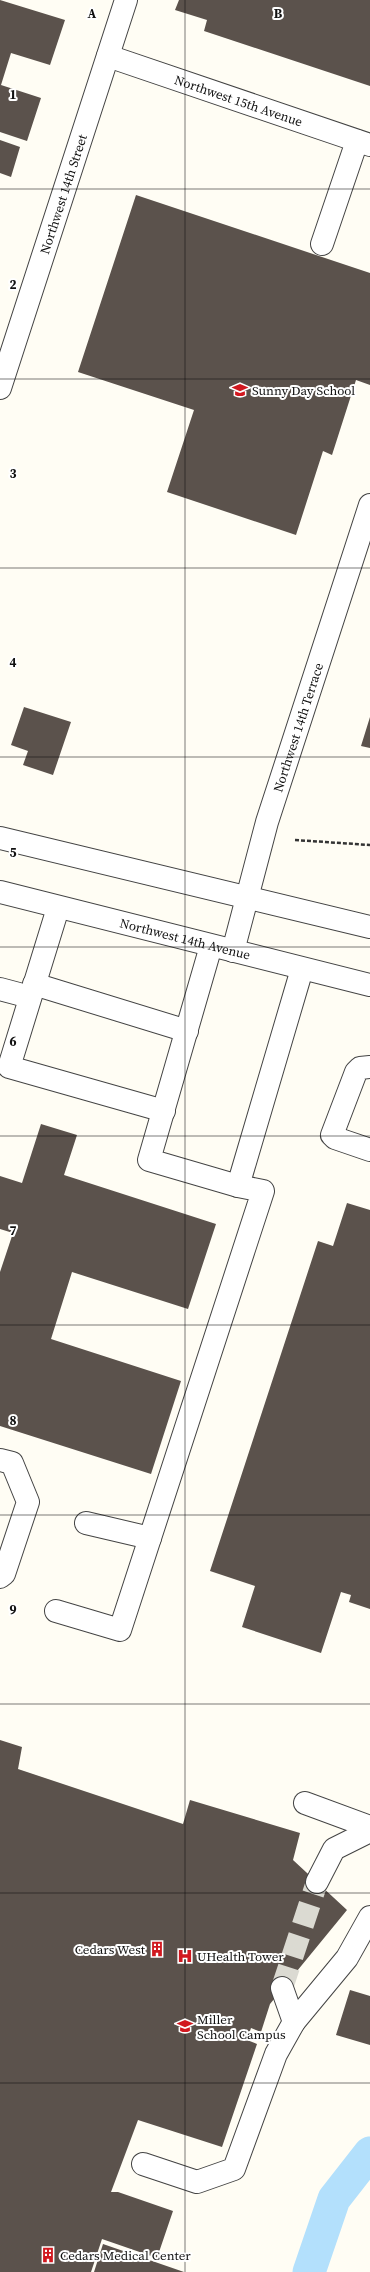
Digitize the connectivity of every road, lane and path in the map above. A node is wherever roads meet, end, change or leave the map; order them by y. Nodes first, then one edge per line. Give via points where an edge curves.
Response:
1 (126, 0) edge
2 (108, 56) junction
3 (363, 143) edge
4 (322, 244) dead end
5 (0, 388) edge
6 (370, 505) edge
7 (0, 838) edge
8 (295, 840) dead end
9 (370, 844) edge
10 (0, 892) edge
11 (247, 898) junction
12 (58, 908) junction
13 (370, 926) edge
14 (211, 946) junction
15 (233, 951) junction
16 (302, 969) junction
17 (370, 986) edge
18 (0, 989) edge
19 (32, 991) junction
20 (187, 1031) junction
21 (370, 1067) edge
22 (164, 1111) junction
23 (370, 1150) edge
24 (238, 1186) junction
25 (0, 1460) edge
26 (86, 1523) dead end
27 (150, 1538) junction
28 (0, 1578) edge
29 (56, 1611) dead end
30 (304, 1803) dead end
31 (370, 1826) edge
32 (370, 1831) edge
33 (317, 1882) tunnel mouth
34 (370, 1917) edge
35 (282, 1988) tunnel mouth
36 (294, 2022) junction
37 (143, 2164) dead end

1 - 2 street, Northwest 14th Street
2 - 3 street, Northwest 15th Avenue
2 - 5 street, Northwest 14th Street
3 - 4 street
6 - 11 street, Northwest 14th Terrace via 267,822
7 - 11 street
8 - 9 path
10 - 12 street, Northwest 14th Avenue
11 - 13 street
11 - 15 street, Northwest 14th Terrace
12 - 14 street, Northwest 14th Avenue
12 - 19 street
14 - 15 street, Northwest 14th Avenue
14 - 20 street
15 - 16 street, Northwest 14th Avenue
16 - 17 street, Northwest 14th Avenue
16 - 24 street
18 - 19 street
19 - 20 street
19 - 22 street via 9,1067
20 - 22 street
21 - 23 street via 360,1068 356,1072 332,1135
22 - 24 street via 149,1160
24 - 27 street via 263,1191
25 - 28 street via 12,1463 28,1502 4,1574
26 - 27 street
27 - 29 street via 120,1630
30 - 31 street
32 - 33 street via 334,1849
34 - 36 street via 346,1958
35 - 36 street
36 - 37 street via 276,2054 234,2169 197,2182

